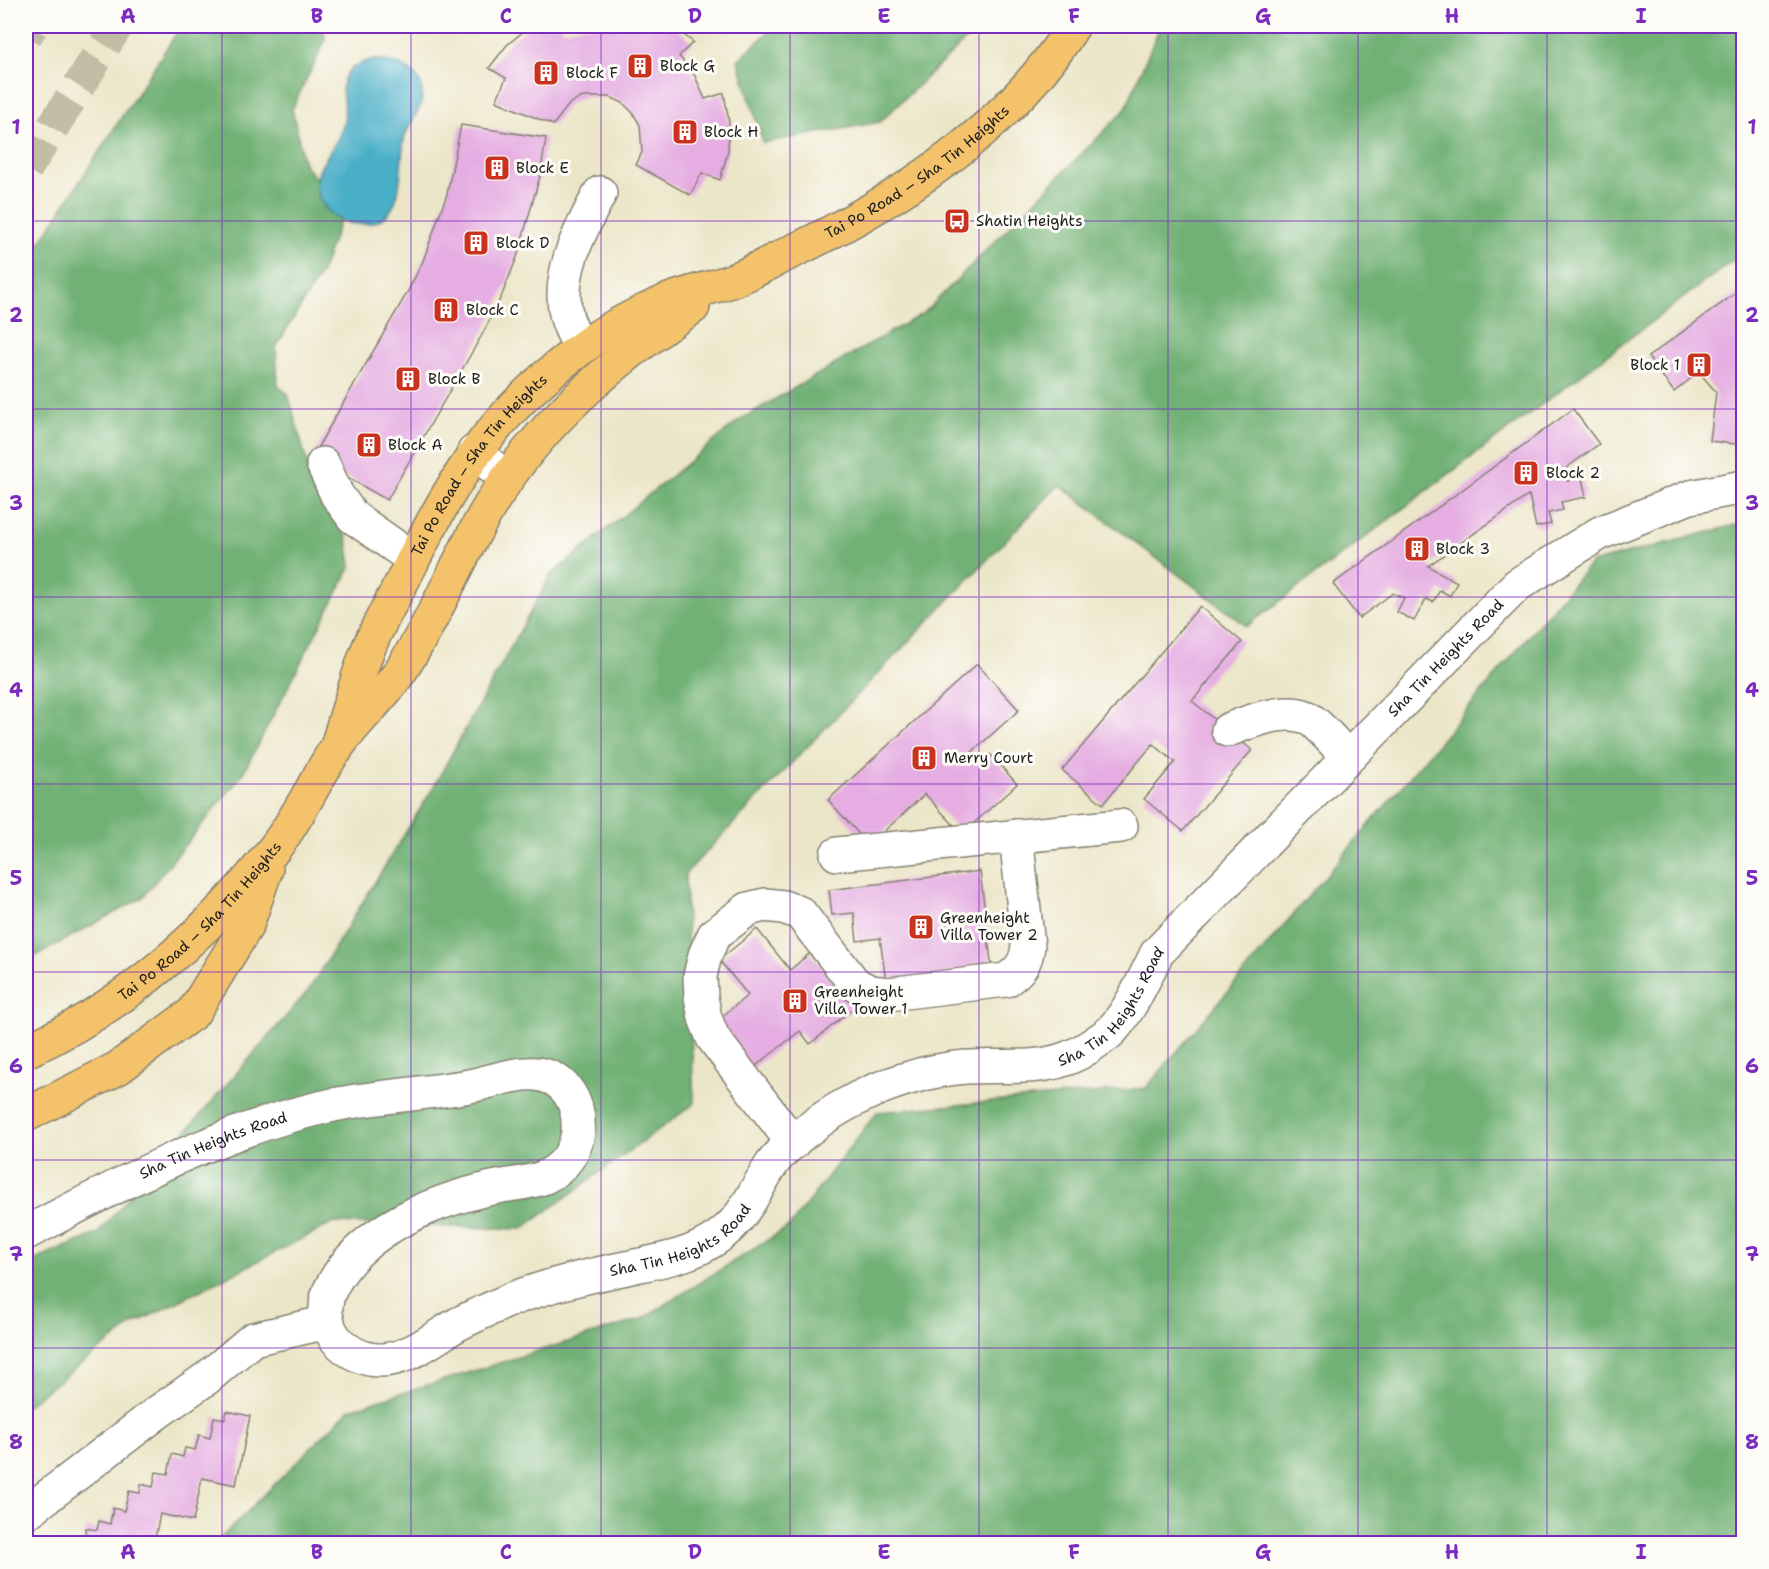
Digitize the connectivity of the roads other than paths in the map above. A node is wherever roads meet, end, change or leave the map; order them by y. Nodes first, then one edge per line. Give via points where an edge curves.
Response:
1 (1073, 26) edge
2 (600, 193) dead end
3 (732, 280) junction
4 (580, 348) junction
5 (474, 452) junction
6 (323, 464) dead end
7 (507, 478) junction
8 (1743, 487) edge
9 (413, 559) junction
10 (1228, 730) dead end
11 (336, 750) junction
12 (1347, 756) junction
13 (1121, 826) dead end
14 (1016, 836) junction
15 (271, 853) junction
16 (837, 854) dead end
17 (28, 1046) edge
18 (26, 1114) edge
19 (793, 1143) junction
20 (26, 1233) edge
21 (328, 1322) junction
22 (26, 1513) edge

1 - 3 main road, Tai Po Road – Sha Tin Heights via 1040,72 947,159 880,206
2 - 4 street via 581,228 569,262 564,294 566,317
3 - 4 main road, Tai Po Road – Sha Tin Heights via 669,300 621,322
3 - 7 main road, Tai Po Road – Sha Tin Heights via 614,365 574,401
4 - 5 main road, Tai Po Road – Sha Tin Heights via 503,416
5 - 7 street
5 - 9 main road, Tai Po Road – Sha Tin Heights
6 - 9 street via 337,495 353,517
7 - 11 main road, Tai Po Road – Sha Tin Heights via 403,667
8 - 12 street, Sha Tin Heights Road via 1690,497 1600,533 1517,585
9 - 11 main road, Tai Po Road – Sha Tin Heights via 368,650
10 - 12 street via 1262,718 1306,717
11 - 15 main road, Tai Po Road – Sha Tin Heights
12 - 19 street, Sha Tin Heights Road via 1157,953 1137,994 1111,1032 1072,1059 1027,1068 964,1067 902,1080 844,1105
13 - 14 street
14 - 16 street
14 - 19 street via 1028,946 1018,973 1006,980 888,994 870,992 855,984 800,913 783,907 765,905 748,909 714,936 700,976 705,1018 713,1038
15 - 17 main road, Tai Po Road – Sha Tin Heights via 176,955 99,1012
15 - 18 main road via 246,925 193,1013 118,1068
19 - 21 street, Sha Tin Heights Road via 771,1163 741,1216 717,1239 691,1252 539,1290 486,1310 388,1360 375,1361 350,1351 332,1334
20 - 21 street, Sha Tin Heights Road via 142,1173 279,1119 330,1106 532,1073 546,1076 567,1090 578,1125 574,1149 558,1169 533,1181 436,1204 388,1228 340,1272 326,1300
21 - 22 street via 253,1339

